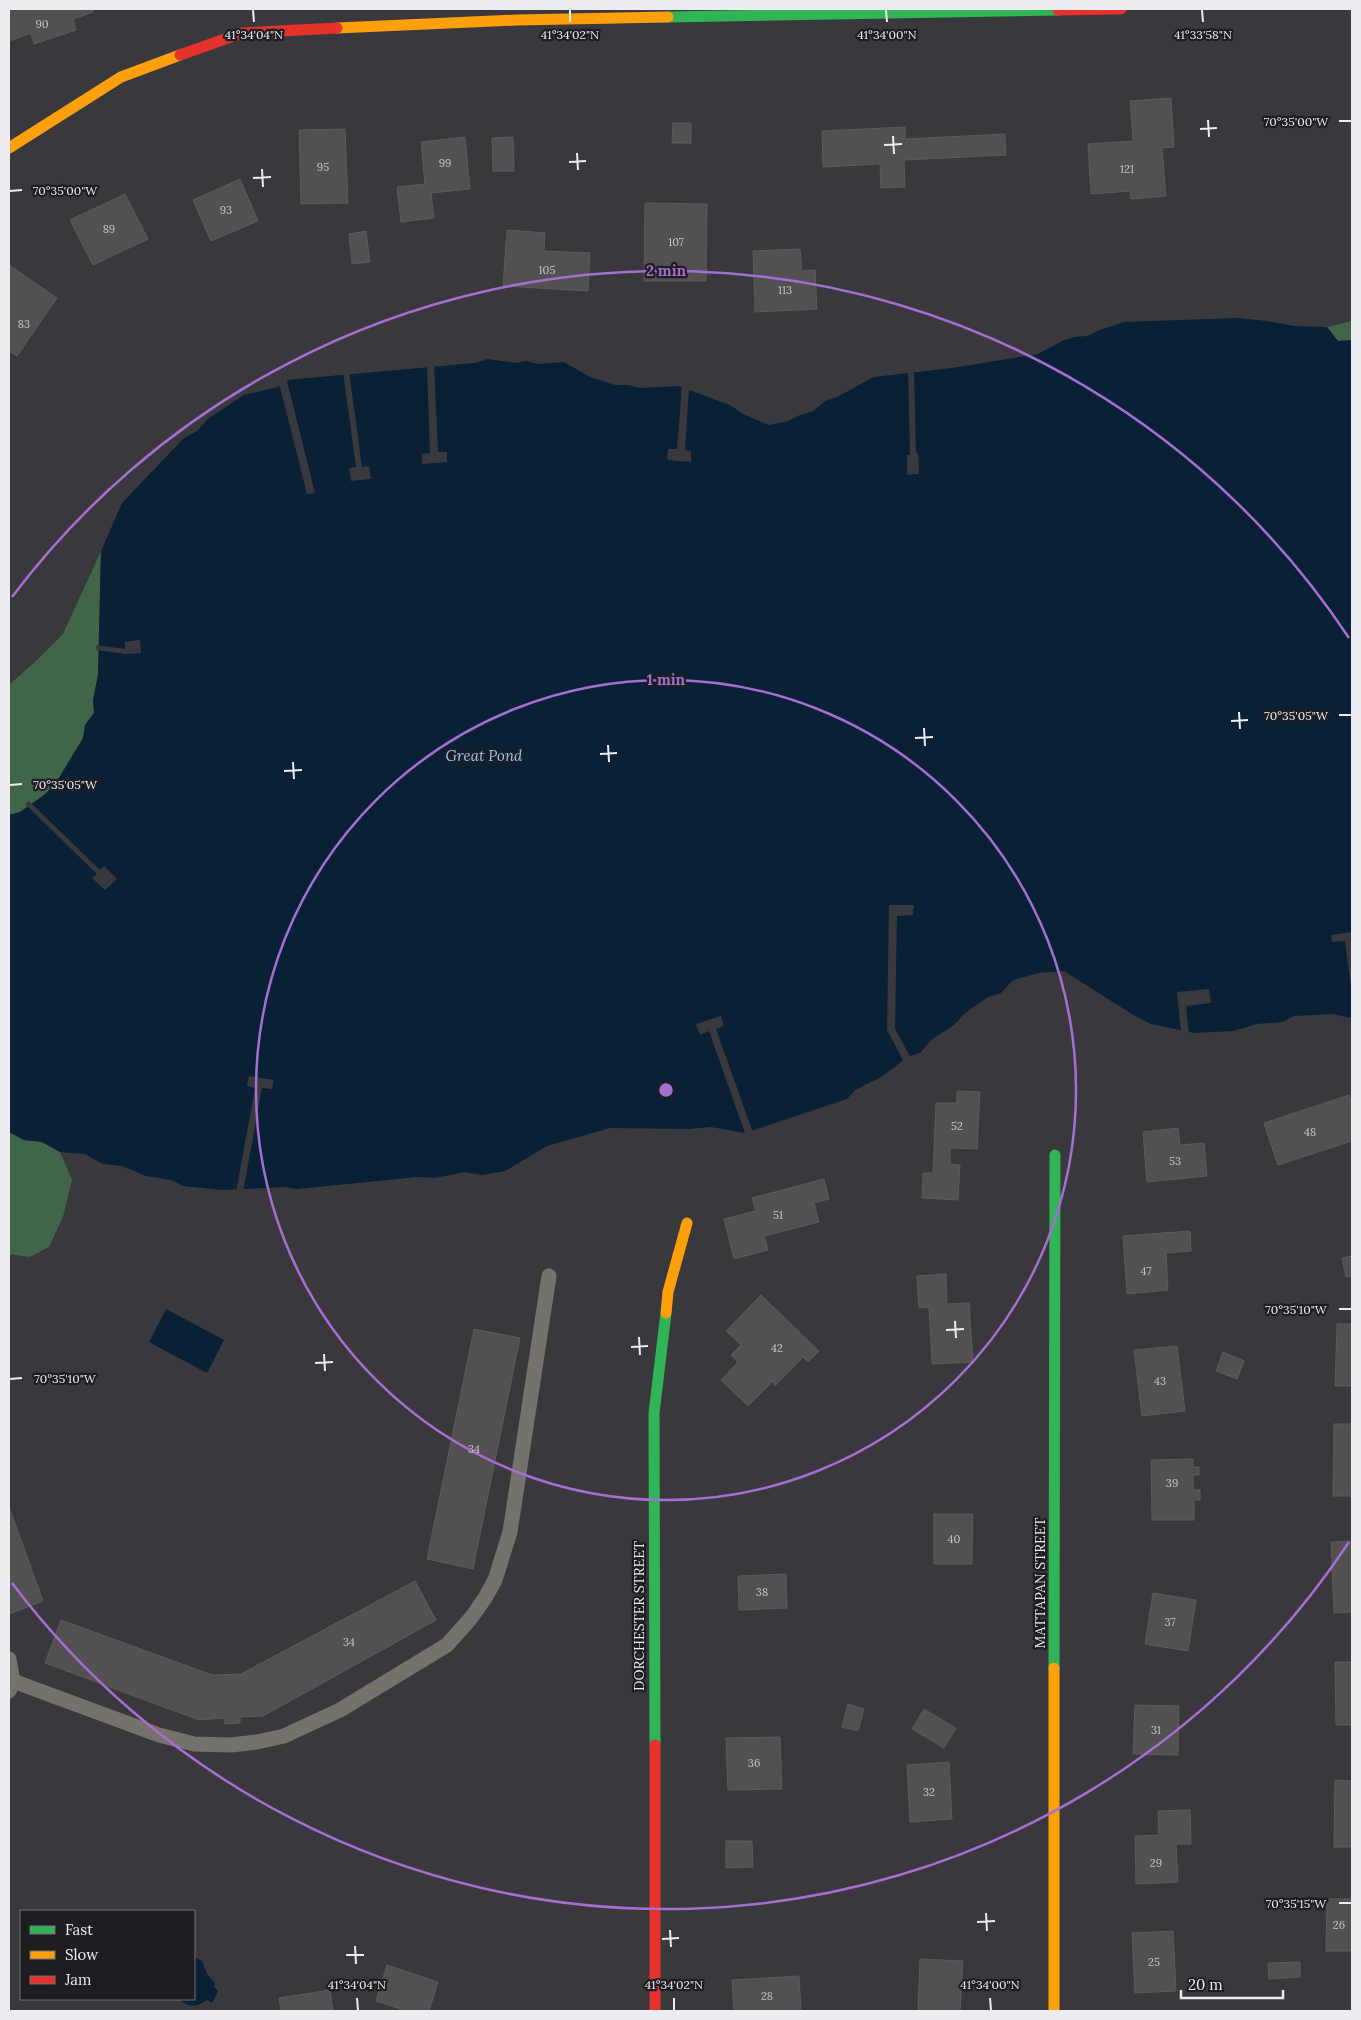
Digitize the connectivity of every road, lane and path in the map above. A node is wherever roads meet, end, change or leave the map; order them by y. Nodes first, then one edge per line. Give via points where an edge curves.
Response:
1 (1121, 9) edge
2 (9, 148) edge
3 (1055, 1155) dead end
4 (688, 1223) dead end
5 (549, 1276) dead end
6 (9, 1659) edge
7 (11, 1686) edge
8 (655, 2011) edge
9 (1054, 2011) edge

1 - 2 street via 517,20 242,33 121,77
3 - 9 street, MATTAPAN STREET
4 - 8 street, DORCHESTER STREET via 668,1292 654,1413
5 - 7 lane via 510,1532 495,1580 485,1598 447,1645 340,1710 284,1736 231,1745 194,1744 159,1735
6 - 7 lane

